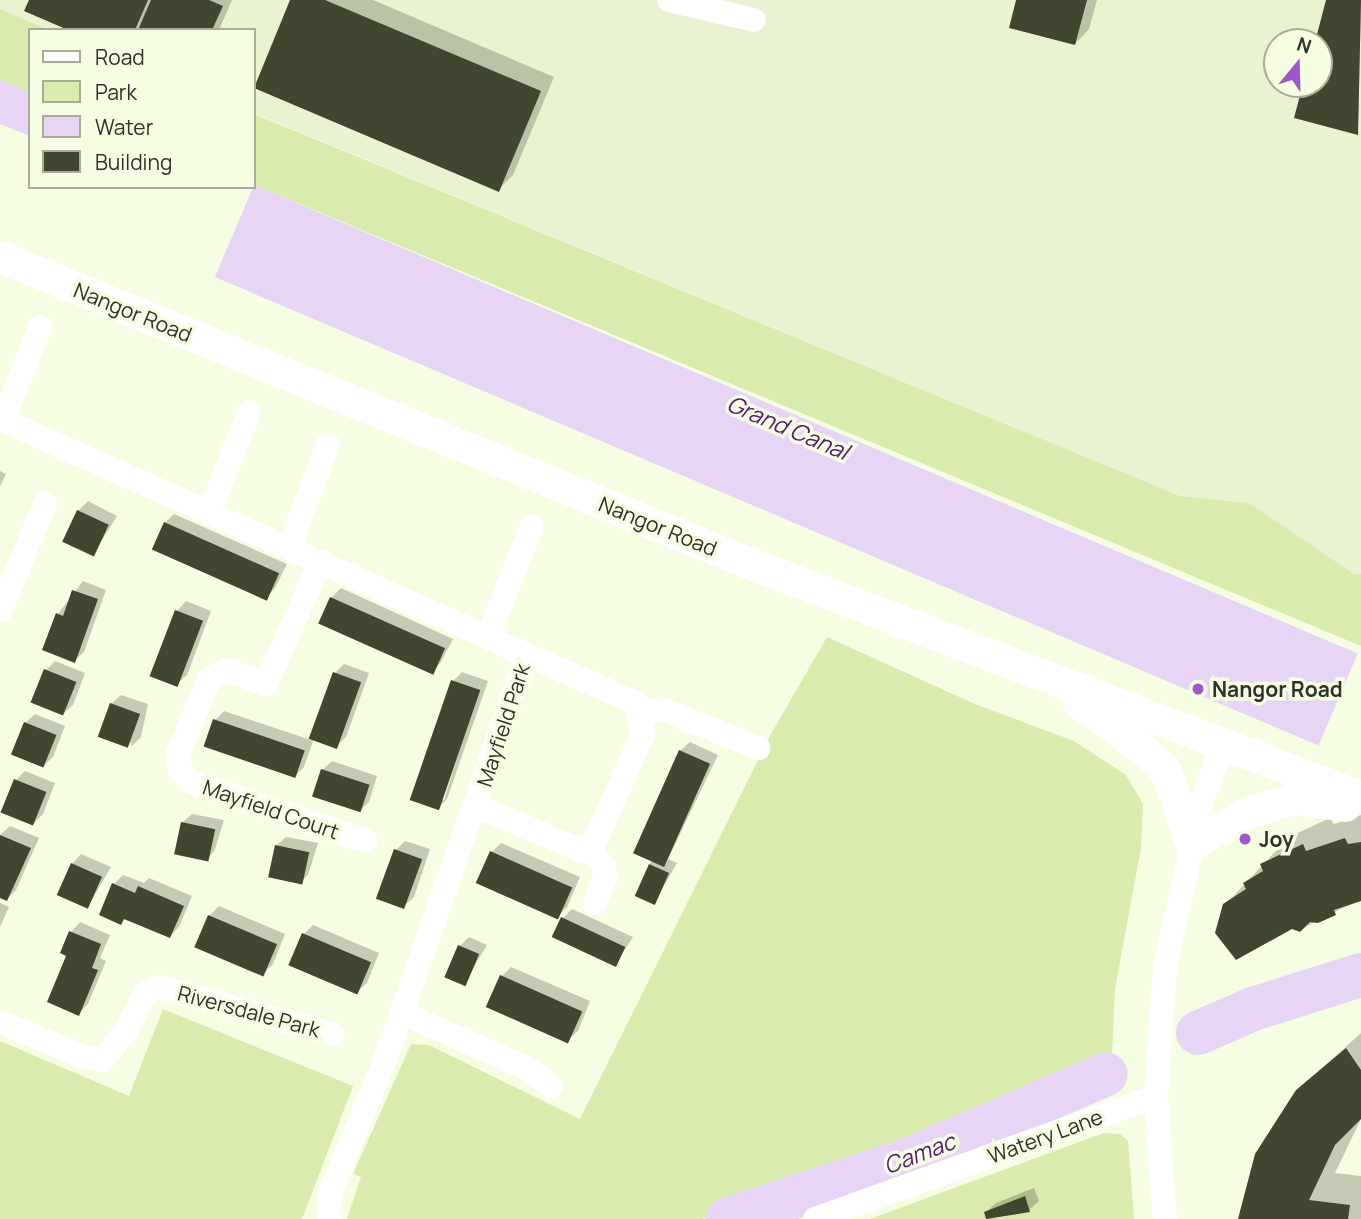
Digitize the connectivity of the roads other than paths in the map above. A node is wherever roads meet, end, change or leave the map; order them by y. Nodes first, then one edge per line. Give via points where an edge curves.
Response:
1 (668, 0) edge
2 (754, 20) dead end
3 (0, 257) edge
4 (40, 327) dead end
5 (249, 412) dead end
6 (1, 420) edge
7 (328, 445) dead end
8 (45, 504) dead end
9 (210, 511) junction
10 (533, 526) dead end
11 (289, 547) junction
12 (321, 561) junction
13 (0, 611) edge
14 (488, 637) junction
15 (527, 655) junction
16 (1042, 677) junction
17 (641, 713) junction
18 (1222, 746) junction
19 (758, 748) dead end
20 (1361, 797) edge
21 (475, 806) junction
22 (1361, 808) edge
23 (365, 841) dead end
24 (1192, 845) junction
25 (591, 850) junction
26 (595, 903) dead end
27 (402, 1013) junction
28 (0, 1022) edge
29 (333, 1034) dead end
30 (551, 1086) dead end
31 (1156, 1096) junction
32 (330, 1219) edge
33 (815, 1219) edge
34 (1165, 1219) edge

1 - 2 street
3 - 16 main road, Nangor Road via 746,562
4 - 6 street
5 - 9 street
6 - 9 street, Mayfield Park
7 - 11 street
8 - 13 street
9 - 11 street, Mayfield Park
10 - 14 street
11 - 12 street, Mayfield Park
12 - 14 street, Mayfield Park
12 - 23 street, Mayfield Court via 266,684 226,670 209,680 178,753 180,770 192,782
14 - 15 street, Mayfield Park
15 - 17 street via 627,697
15 - 21 street, Mayfield Park
16 - 18 main road, Nangor Road
16 - 24 main road via 1166,771
17 - 19 street via 662,709
17 - 25 street via 643,734
18 - 20 main road, Nangor Road
18 - 24 street
21 - 25 street via 583,851
21 - 27 street, Mayfield Park
22 - 24 main road via 1295,799 1250,812
24 - 31 street via 1165,966
25 - 26 street via 604,867 605,878
27 - 30 street via 529,1069
27 - 32 street, Mayfield Park via 330,1193
28 - 29 street, Riversdale Park via 102,1060 126,1031 145,993 159,987
31 - 33 street, Watery Lane
31 - 34 street

